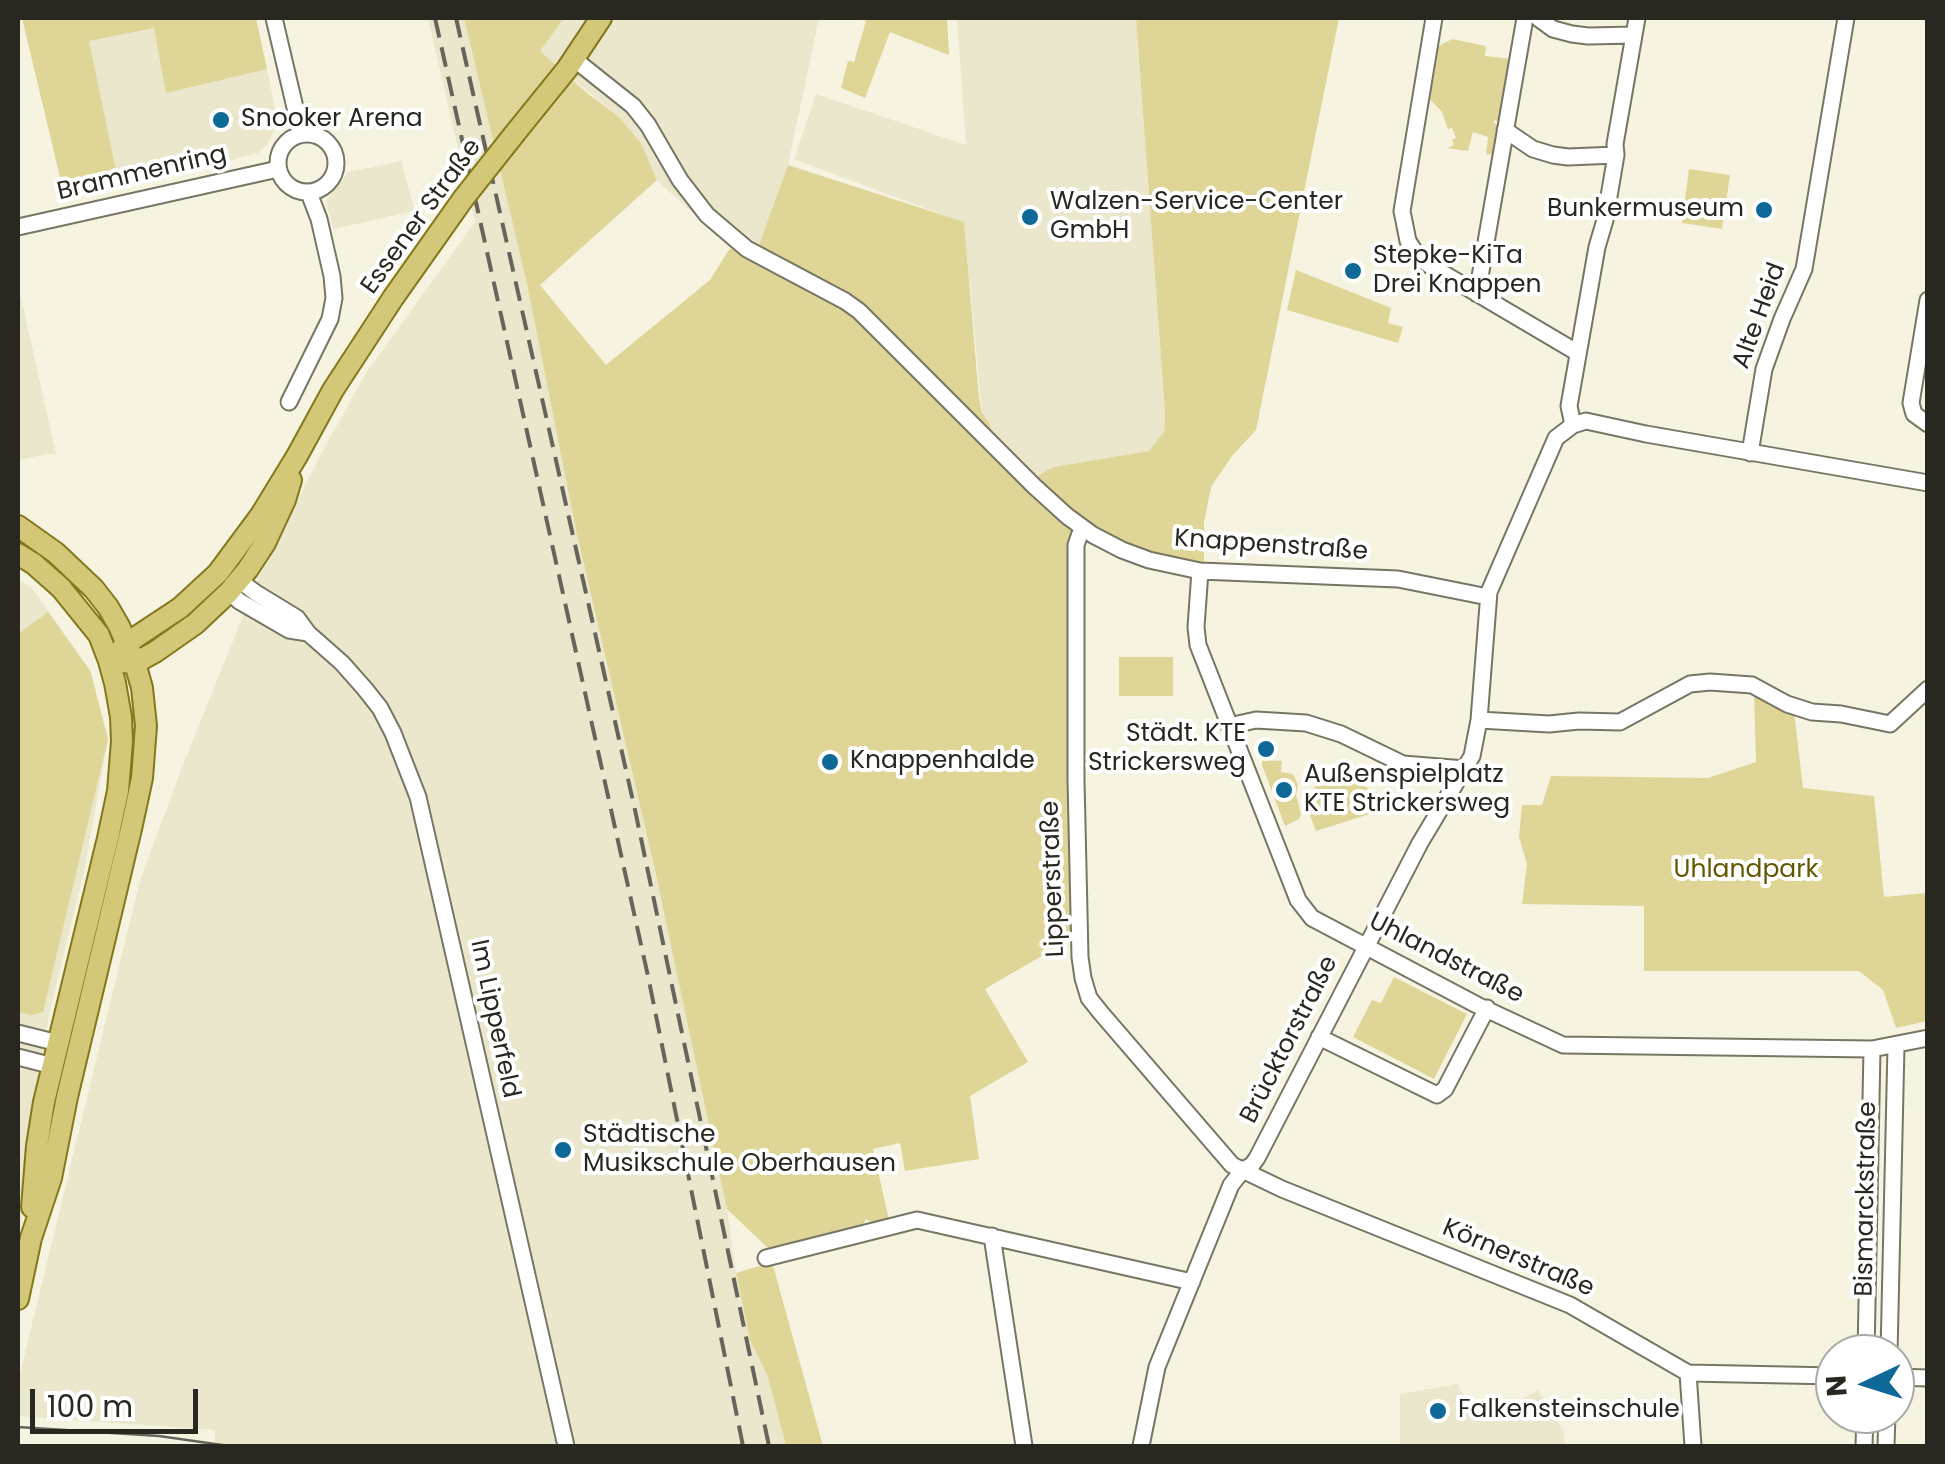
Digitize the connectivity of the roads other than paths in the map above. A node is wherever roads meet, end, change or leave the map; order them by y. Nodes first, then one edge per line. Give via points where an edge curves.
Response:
1 (274, 18) edge
2 (602, 18) edge
3 (1434, 18) edge
4 (1525, 18) edge
5 (1538, 18) edge
6 (1637, 18) edge
7 (1846, 18) edge
8 (1634, 35) junction
9 (574, 58) junction
10 (1505, 130) junction
11 (301, 133) junction
12 (1616, 155) junction
13 (278, 169) junction
14 (309, 193) junction
15 (18, 227) edge
16 (1477, 294) junction
17 (1928, 300) edge
18 (1578, 353) junction
19 (288, 402) dead end
20 (1928, 424) edge
21 (1572, 425) junction
22 (1750, 453) junction
23 (1928, 466) edge
24 (1927, 483) edge
25 (18, 526) edge
26 (1082, 528) junction
27 (18, 554) edge
28 (1200, 572) junction
29 (229, 582) junction
30 (1488, 598) junction
31 (131, 653) junction
32 (110, 661) junction
33 (1927, 690) edge
34 (1478, 720) junction
35 (1229, 726) junction
36 (1465, 769) junction
37 (1366, 946) junction
38 (1487, 1008) junction
39 (18, 1033) edge
40 (1320, 1037) junction
41 (1928, 1038) edge
42 (58, 1043) junction
43 (1896, 1046) junction
44 (1872, 1050) junction
45 (18, 1057) edge
46 (76, 1062) junction
47 (53, 1066) junction
48 (1242, 1171) junction
49 (992, 1236) junction
50 (31, 1238) junction
51 (766, 1258) dead end
52 (1192, 1282) junction
53 (18, 1299) edge
54 (1866, 1334) edge
55 (1889, 1334) edge
56 (1688, 1372) junction
57 (1815, 1375) edge
58 (566, 1446) edge
59 (1024, 1446) edge
60 (1141, 1446) edge
61 (1694, 1446) edge

1 - 11 street
2 - 9 main road, Essener Straße
3 - 16 street via 1402,218 1422,260
4 - 10 street
5 - 8 street via 1572,34
6 - 8 street
7 - 22 street, Alte Heid via 1804,269 1764,370
8 - 12 street
9 - 26 street, Knappenstraße via 633,106 707,215 747,249 859,311
9 - 29 main road, Essener Straße, bridge via 393,298 251,530
10 - 12 street via 1553,155
10 - 16 street
11 - 13 street via 284,145
11 - 14 street via 326,141 336,161 330,180
12 - 18 street
13 - 14 street via 286,184
13 - 15 street, Brammenring
14 - 19 street via 334,298
16 - 18 street
17 - 20 street via 1911,402
18 - 21 street
21 - 22 street via 1586,422
21 - 30 street via 1554,441
22 - 24 street
23 - 24 street
25 - 31 main road via 84,578
26 - 28 street, Knappenstraße via 1136,556
26 - 48 street, Lipperstraße via 1076,545 1076,780 1083,978 1101,1013
27 - 32 main road via 75,604
28 - 30 street, Knappenstraße via 1398,578
28 - 35 street, Uhlandstraße via 1196,639
29 - 31 main road, Essener Straße via 180,608
29 - 58 street, Im Lipperfeld via 239,601 308,634 346,667 380,708 418,797
30 - 34 street, Brücktorstraße
31 - 32 main road
31 - 46 main road via 145,713 142,778
32 - 42 main road via 121,717 120,779
33 - 34 street via 1890,724 1804,710 1752,686 1710,682 1690,684 1620,722
34 - 36 street, Brücktorstraße
35 - 36 street via 1306,723 1403,764
35 - 37 street, Uhlandstraße via 1302,908
36 - 37 street, Brücktorstraße
37 - 38 street, Uhlandstraße
37 - 40 street, Brücktorstraße
38 - 40 street via 1437,1095
38 - 44 street, Uhlandstraße via 1568,1046
39 - 42 street
40 - 48 street, Brücktorstraße via 1257,1158
41 - 43 street, Uhlandstraße
42 - 46 main road
42 - 47 main road
43 - 44 street, Uhlandstraße
43 - 55 street, Bismarckstraße
44 - 54 street, Bismarckstraße
45 - 47 street
46 - 47 main road
46 - 50 main road
47 - 50 main road via 40,1127
48 - 52 street, Brücktorstraße
48 - 56 street, Körnerstraße via 1570,1305
49 - 51 street via 917,1220
49 - 52 street
49 - 59 street
50 - 53 main road
52 - 60 street, Brücktorstraße via 1155,1372
56 - 57 street, Körnerstraße
56 - 61 street

